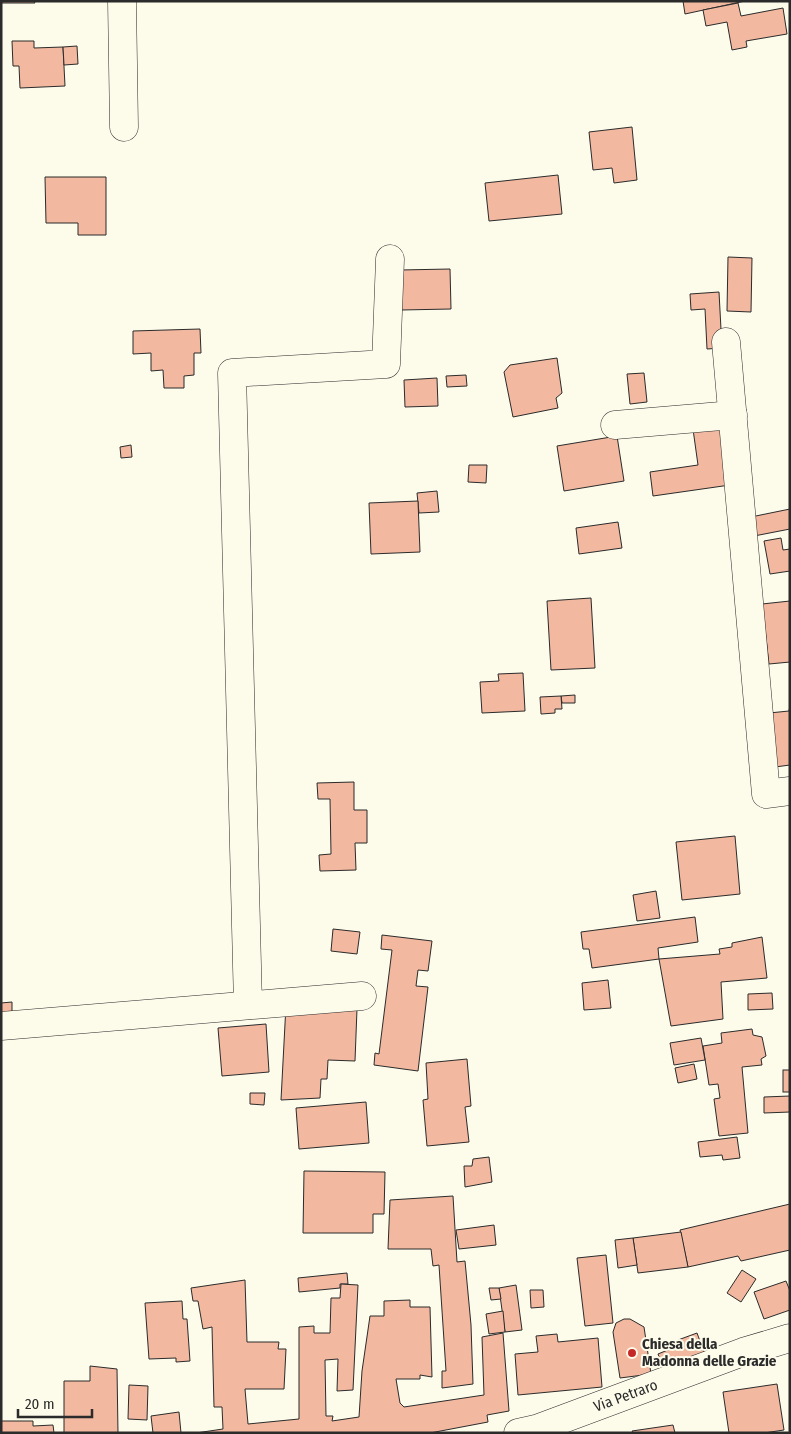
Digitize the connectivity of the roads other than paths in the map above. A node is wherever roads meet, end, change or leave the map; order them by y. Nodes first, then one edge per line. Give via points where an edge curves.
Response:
1 (122, 1) edge
2 (124, 127) dead end
3 (390, 259) dead end
4 (726, 342) dead end
5 (733, 415) junction
6 (615, 425) dead end
7 (790, 791) edge
8 (362, 996) dead end
9 (248, 1005) junction
10 (1, 1026) edge
11 (790, 1338) edge
12 (518, 1433) edge

1 - 2 street
3 - 9 street via 386,364 232,373
4 - 5 street
5 - 6 street
5 - 7 street via 766,794
8 - 9 street
9 - 10 street
11 - 12 street, Via Petraro

